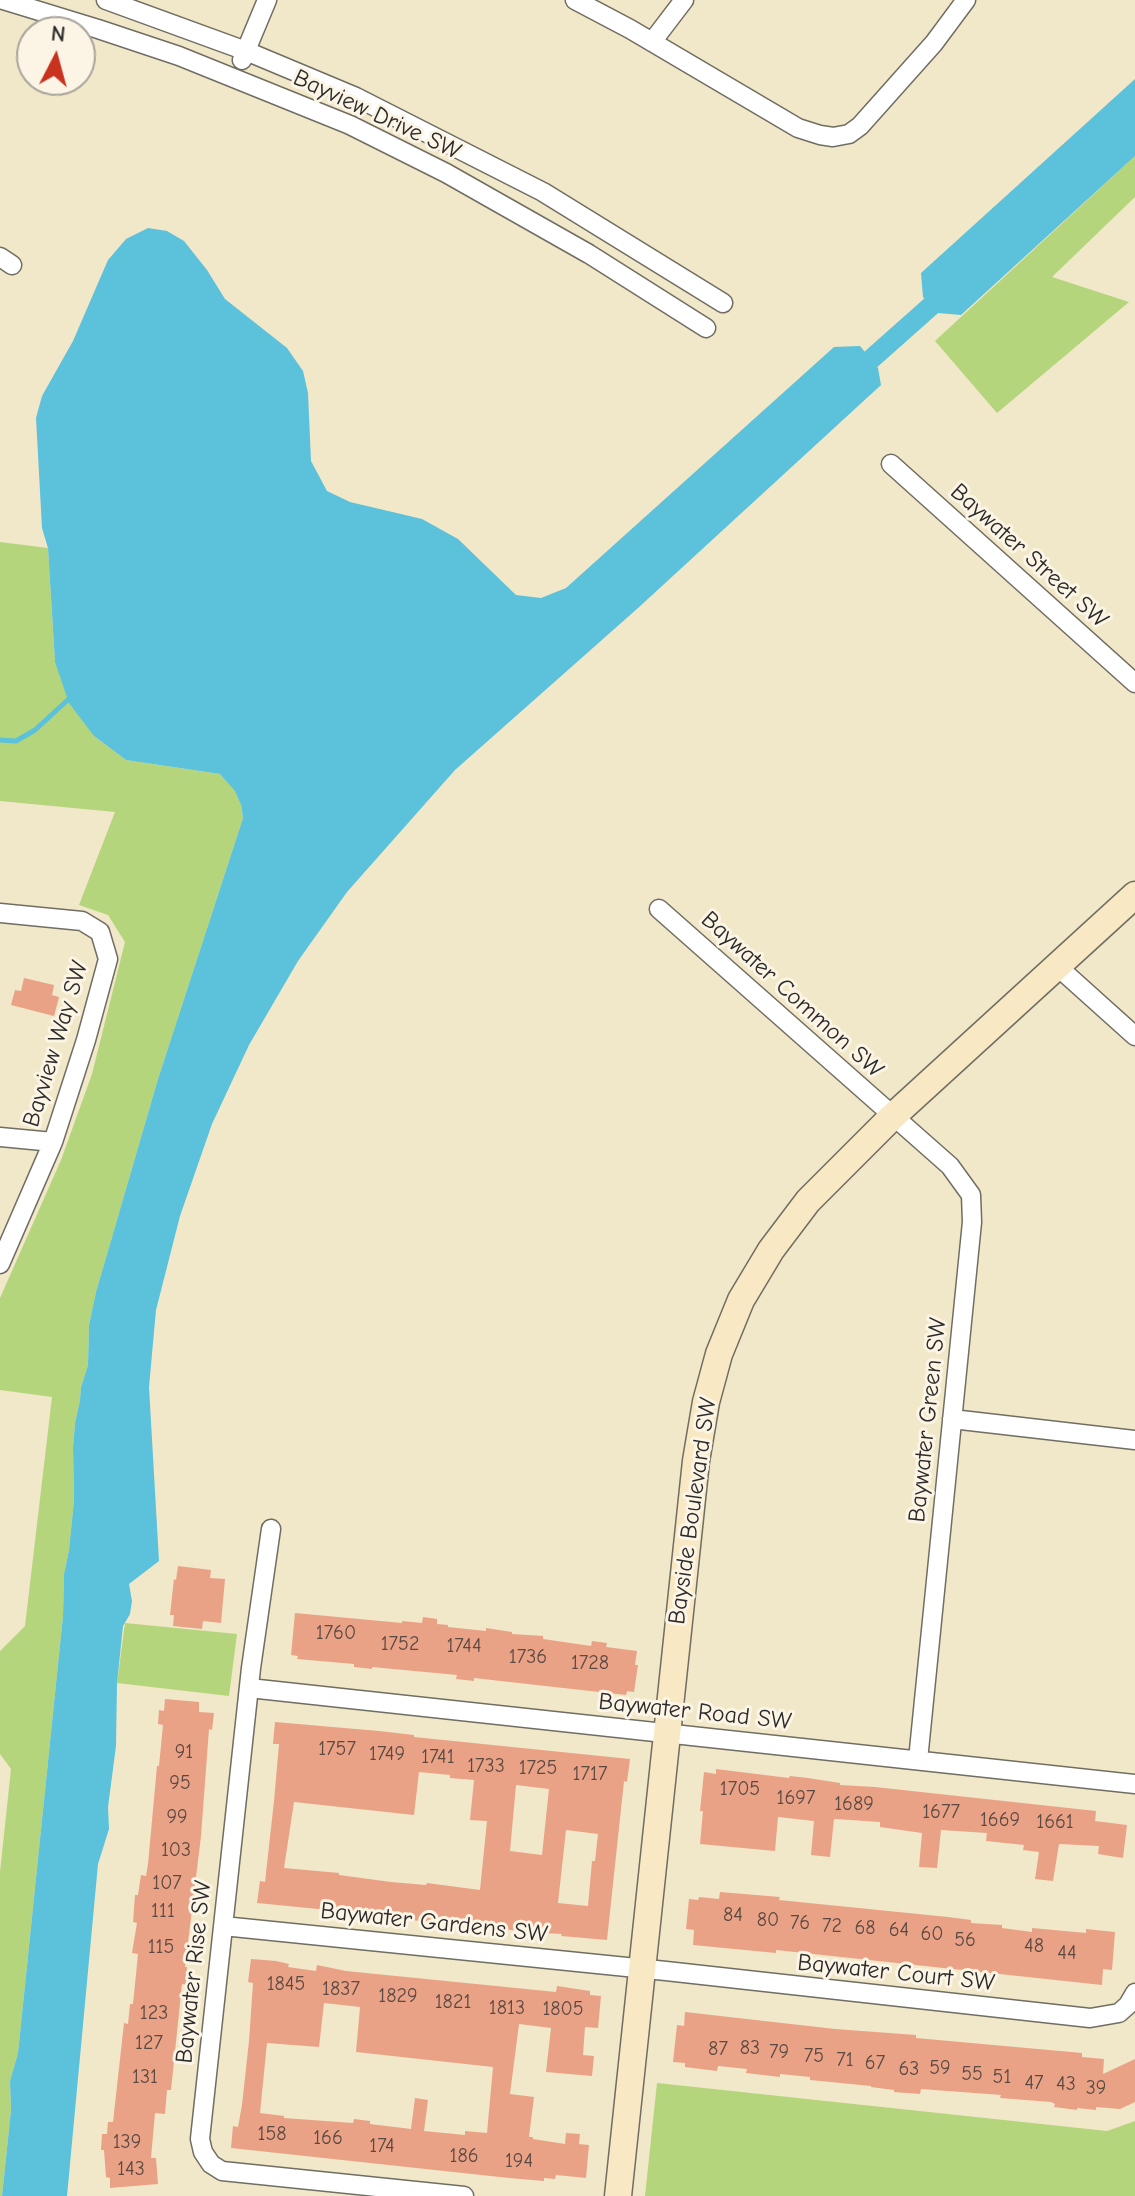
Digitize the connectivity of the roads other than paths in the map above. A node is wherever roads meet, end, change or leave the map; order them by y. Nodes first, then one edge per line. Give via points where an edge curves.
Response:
1 (3, 0) edge
2 (106, 0) edge
3 (267, 0) edge
4 (575, 0) edge
5 (684, 0) edge
6 (966, 0) edge
7 (652, 42) junction
8 (246, 51) junction
9 (235, 77) junction
10 (723, 303) dead end
11 (706, 328) dead end
12 (891, 464) dead end
13 (1135, 683) edge
14 (1135, 895) edge
15 (659, 909) dead end
16 (0, 913) edge
17 (1057, 966) junction
18 (1135, 1036) edge
19 (892, 1117) junction
20 (0, 1137) edge
21 (53, 1142) junction
22 (0, 1264) edge
23 (952, 1419) junction
24 (1135, 1440) edge
25 (271, 1529) dead end
26 (249, 1688) junction
27 (666, 1733) junction
28 (918, 1760) junction
29 (1135, 1784) edge
30 (223, 1926) junction
31 (641, 1968) junction
32 (1135, 1993) edge
33 (464, 2196) edge
34 (618, 2196) edge

1 - 9 street, Bayview Drive SW
2 - 8 street, Bayview Drive SW
3 - 8 street
4 - 7 street
5 - 7 street
6 - 7 street via 860,126 833,137 798,128
8 - 9 street
8 - 10 street, Bayview Drive SW via 356,97 543,192
9 - 11 street, Bayview Drive SW via 446,173
12 - 13 street, Baywater Street SW
14 - 17 street, Bayside Boulevard SW
15 - 19 street, Baywater Common SW
16 - 21 street, Bayview Way SW via 82,921 100,932 108,959
17 - 18 street
17 - 19 street, Bayside Boulevard SW
19 - 23 street, Baywater Green SW via 950,1166 971,1195
19 - 27 street, Bayside Boulevard SW via 808,1201 771,1250 741,1300 719,1354 696,1461
20 - 21 street
21 - 22 street, Bayview Way SW
23 - 24 street
23 - 28 street, Baywater Green SW
25 - 26 street, Baywater Rise SW
26 - 27 street, Baywater Road SW
26 - 30 street, Baywater Rise SW
27 - 28 street, Baywater Road SW
27 - 31 street, Bayside Boulevard SW
28 - 29 street, Baywater Road SW
30 - 31 street, Baywater Gardens SW
30 - 33 street, Baywater Rise SW via 200,2139 211,2164 222,2171
31 - 32 street, Baywater Court SW via 1090,2018 1119,2013
31 - 34 street, Bayside Boulevard SW

